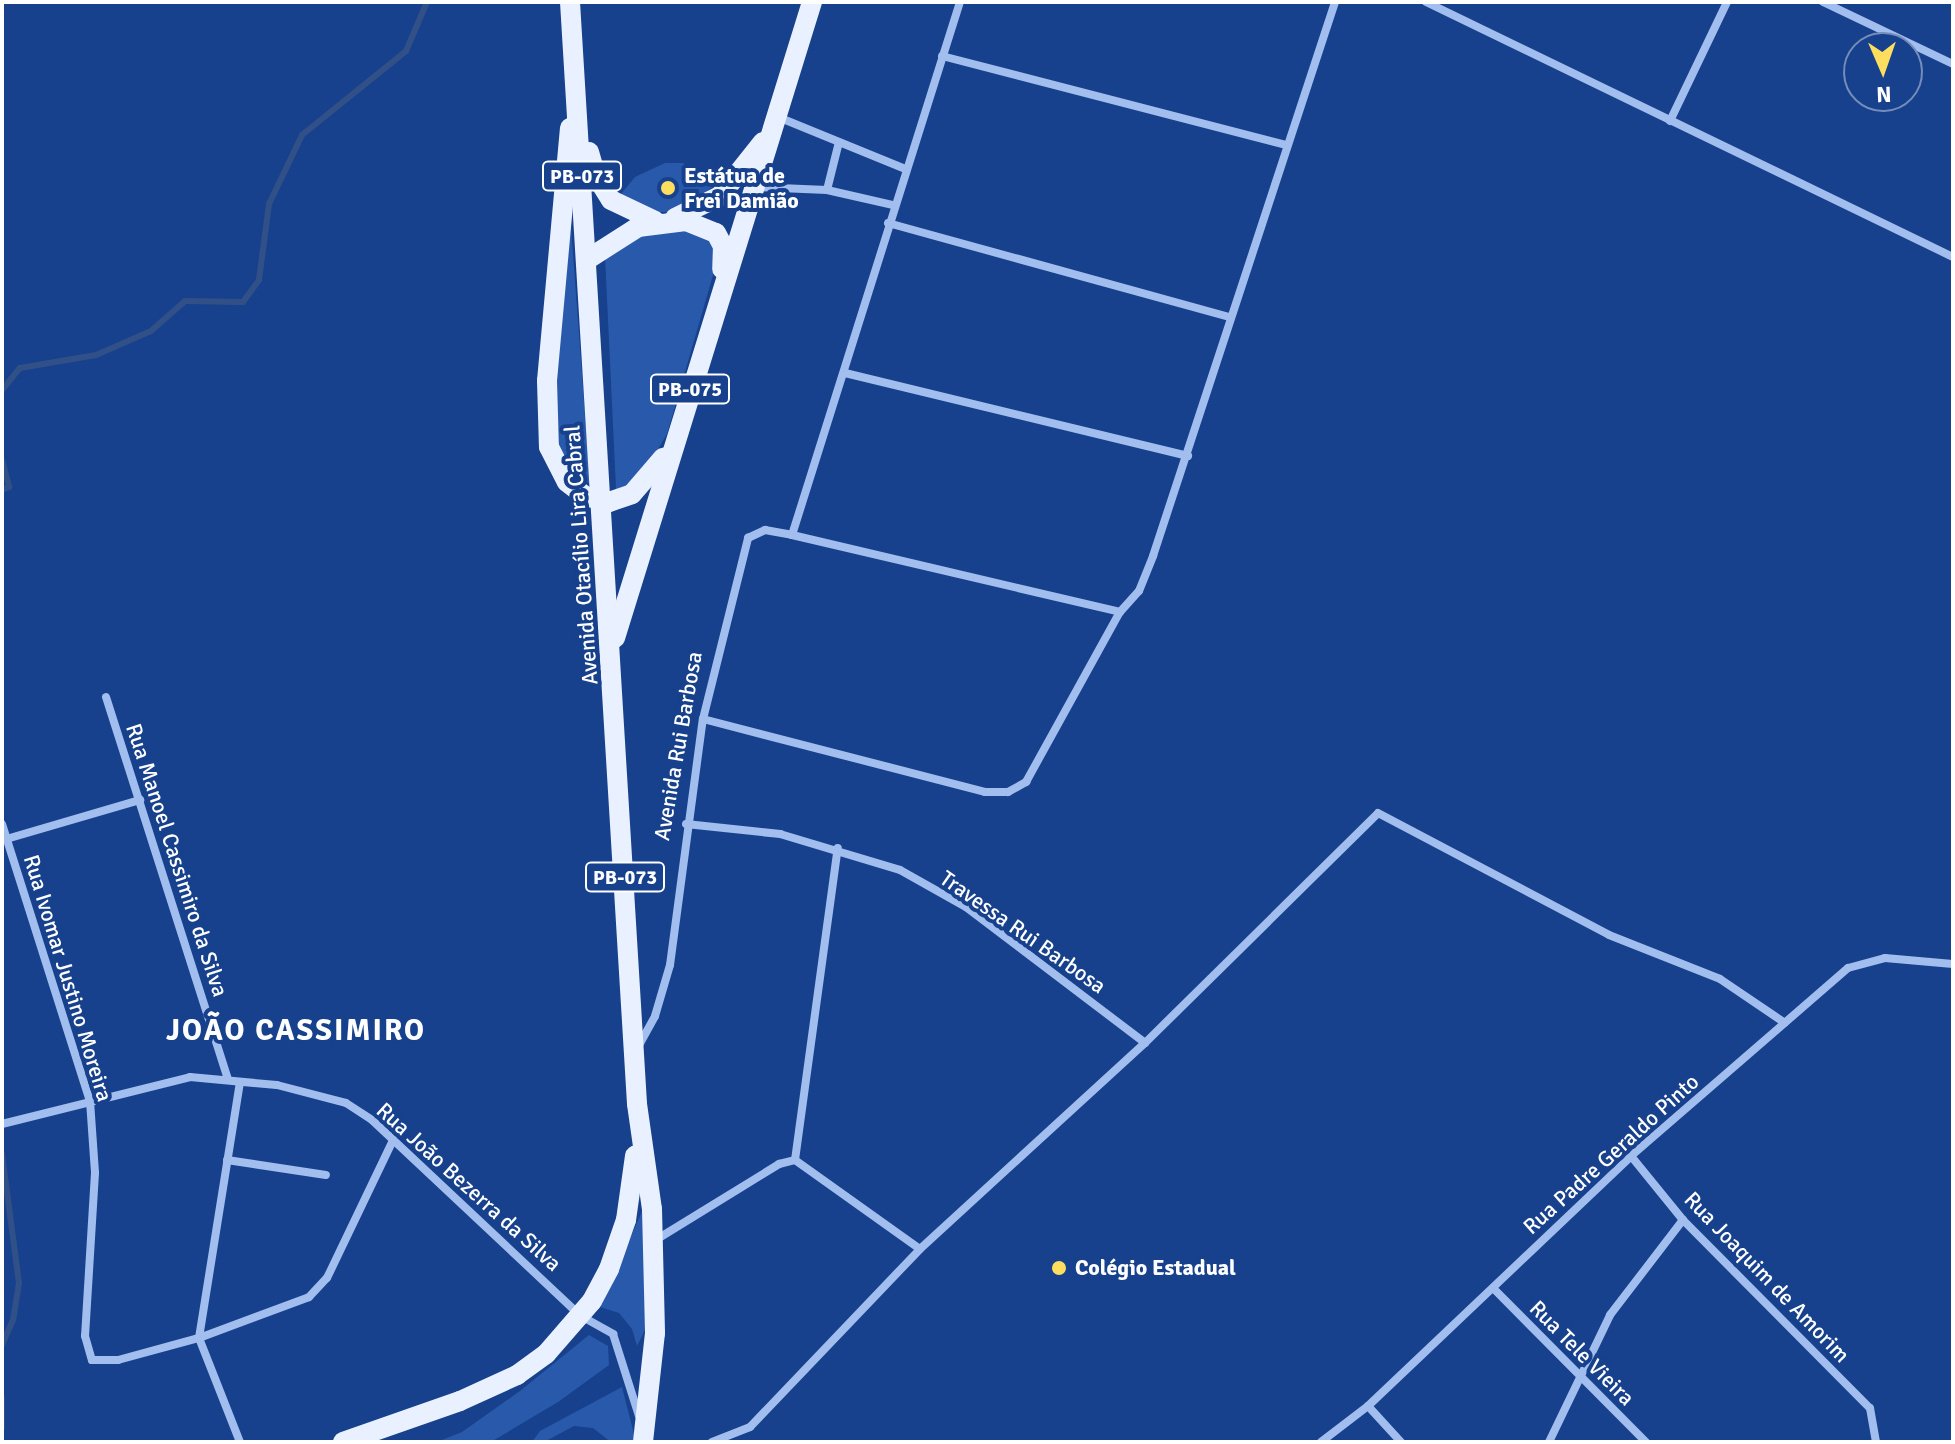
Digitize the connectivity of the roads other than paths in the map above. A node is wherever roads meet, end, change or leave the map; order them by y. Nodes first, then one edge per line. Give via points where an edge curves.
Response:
1 (570, 2) edge
2 (812, 2) edge
3 (960, 2) edge
4 (1335, 2) edge
5 (1426, 2) edge
6 (1727, 2) edge
7 (1823, 2) edge
8 (942, 56) junction
9 (1953, 64) edge
10 (577, 93) junction
11 (1670, 121) junction
12 (775, 123) junction
13 (839, 142) junction
14 (1285, 145) junction
15 (903, 168) junction
16 (755, 187) junction
17 (827, 190) junction
18 (893, 205) junction
19 (661, 221) junction
20 (888, 223) junction
21 (1953, 257) edge
22 (588, 259) junction
23 (720, 289) junction
24 (1229, 317) junction
25 (845, 373) junction
26 (673, 444) junction
27 (1188, 456) junction
28 (600, 501) junction
29 (792, 535) junction
30 (1120, 612) junction
31 (612, 650) junction
32 (106, 697) dead end
33 (703, 719) junction
34 (140, 800) junction
35 (2, 824) edge
36 (686, 824) junction
37 (5, 840) edge
38 (838, 848) junction
39 (1953, 964) edge
40 (1785, 1023) junction
41 (1145, 1043) junction
42 (635, 1053) junction
43 (228, 1080) junction
44 (240, 1082) junction
45 (90, 1101) junction
46 (637, 1104) junction
47 (2, 1124) edge
48 (393, 1140) junction
49 (1631, 1156) junction
50 (227, 1160) junction
51 (795, 1160) junction
52 (326, 1175) dead end
53 (1683, 1220) junction
54 (653, 1241) junction
55 (920, 1249) junction
56 (1493, 1288) junction
57 (581, 1316) junction
58 (199, 1338) junction
59 (1578, 1378) junction
60 (1368, 1406) junction
61 (644, 1439) edge
62 (240, 1442) edge
63 (343, 1442) edge
64 (712, 1442) edge
65 (1321, 1442) edge
66 (1401, 1442) edge
67 (1549, 1442) edge
68 (1646, 1442) edge
69 (1876, 1442) edge

1 - 10 main road, Avenida Otacílio Lira Cabral / PB-073
2 - 12 main road, PB-075
3 - 8 street
4 - 14 street
5 - 11 street
6 - 11 street
7 - 9 street
8 - 14 street
8 - 15 street
10 - 19 main road via 600,185 617,204
10 - 22 main road, Avenida Otacílio Lira Cabral / PB-073
10 - 28 main road via 556,237 547,429 559,471 585,496
11 - 21 street
12 - 13 street
12 - 16 main road, PB-075
12 - 19 main road via 720,196
13 - 15 street
13 - 17 street
14 - 24 street
15 - 18 street
16 - 17 street
16 - 23 main road, PB-075
17 - 18 street
18 - 20 street
19 - 22 main road
19 - 23 main road via 694,221 716,233 724,258
20 - 24 street
20 - 25 street
22 - 28 main road, Avenida Otacílio Lira Cabral / PB-073
23 - 26 main road, PB-075
24 - 27 street
25 - 27 street
25 - 29 street
26 - 28 main road via 632,494
26 - 31 main road, PB-075
27 - 30 street via 1139,591
28 - 31 main road, Avenida Otacílio Lira Cabral / PB-073
29 - 30 street, Avenida Rui Barbosa
29 - 33 street, Avenida Rui Barbosa via 765,530 743,546
30 - 33 street via 1026,782 1008,792 956,785
31 - 42 main road, Avenida Otacílio Lira Cabral / PB-073
32 - 34 street, Rua Manoel Cassimiro da Silva
33 - 36 street, Avenida Rui Barbosa
34 - 37 street
34 - 43 street, Rua Manoel Cassimiro da Silva
35 - 37 street, Rua Ivomar Justino Moreira
36 - 38 street, Travessa Rui Barbosa via 780,834
36 - 42 street, Avenida Rui Barbosa via 670,965 655,1016
37 - 45 street, Rua Ivomar Justino Moreira
38 - 41 street, Travessa Rui Barbosa via 900,870 966,907
38 - 51 street
39 - 40 street, Rua Padre Geraldo Pinto via 1860,961
40 - 41 street via 1720,979 1609,935 1382,812 1371,817
40 - 49 street, Rua Padre Geraldo Pinto
41 - 55 street
42 - 46 main road, Avenida Otacílio Lira Cabral / PB-073
43 - 44 street, Rua João Bezerra da Silva
43 - 45 street, Rua João Bezerra da Silva via 190,1077
44 - 48 street, Rua João Bezerra da Silva via 346,1103
44 - 50 street
45 - 47 street, Rua João Bezerra da Silva
45 - 58 street, Rua Ivomar Justino Moreira via 95,1173 85,1336 92,1360
46 - 54 main road, Avenida Otacílio Lira Cabral / PB-073
46 - 57 main road, Avenida Otacílio Lira Cabral / PB-073 via 626,1220 609,1269
48 - 57 street, Rua João Bezerra da Silva
48 - 58 street via 319,1289 299,1303
49 - 53 street, Rua Joaquim de Amorim
49 - 56 street, Rua Padre Geraldo Pinto
50 - 52 street
50 - 58 street
51 - 54 street via 779,1164
51 - 55 street
53 - 59 street via 1610,1315
53 - 69 street, Rua Joaquim de Amorim via 1870,1408
54 - 61 main road, PB-073 via 655,1333
55 - 64 street via 750,1427
56 - 59 street, Rua Tele Vieira
56 - 60 street, Rua Padre Geraldo Pinto
57 - 61 street, Rua João Bezerra da Silva via 613,1334
57 - 63 main road, PB-073 via 546,1354 517,1375
58 - 62 street
59 - 67 street
59 - 68 street, Rua Tele Vieira
60 - 65 street, Rua Padre Geraldo Pinto
60 - 66 street

